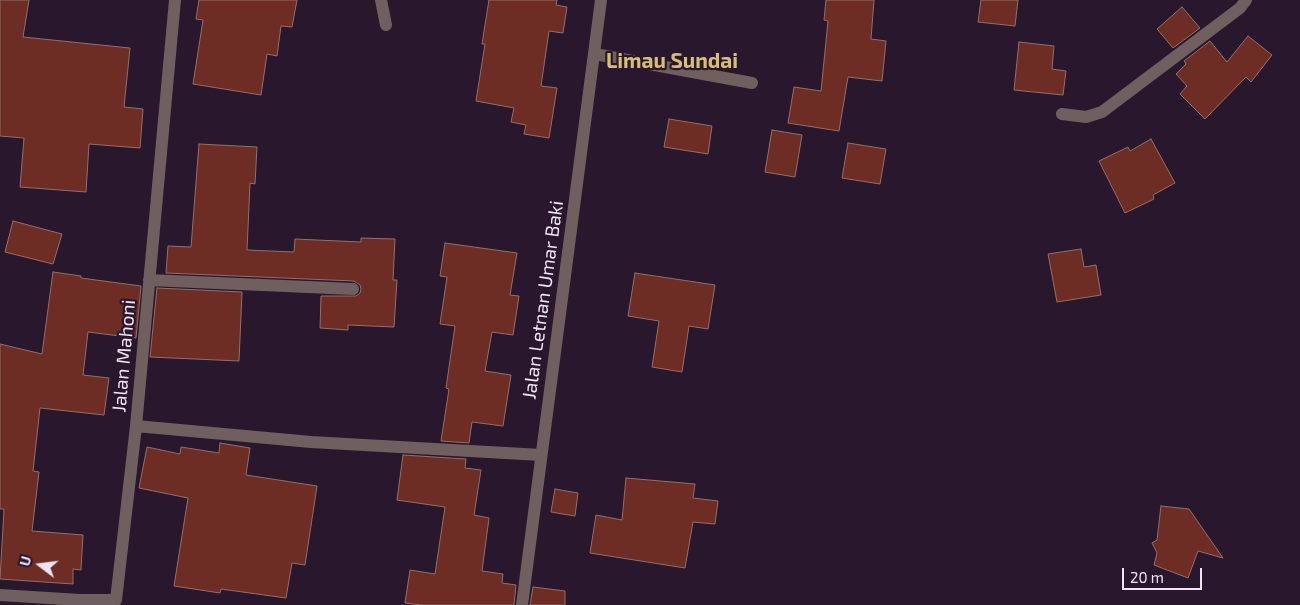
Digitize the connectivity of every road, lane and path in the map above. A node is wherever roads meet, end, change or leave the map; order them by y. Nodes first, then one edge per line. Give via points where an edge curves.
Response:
1 (175, 0) edge
2 (381, 0) edge
3 (601, 0) edge
4 (1246, 0) edge
5 (386, 25) dead end
6 (594, 54) junction
7 (752, 83) dead end
8 (1062, 114) dead end
9 (150, 280) junction
10 (353, 290) dead end
11 (136, 426) junction
12 (541, 455) junction
13 (0, 595) edge
14 (522, 605) edge

1 - 9 street, Jalan Mahoni
2 - 5 street
3 - 6 street, Jalan Letnan Umar Baki
4 - 8 street via 1240,8 1102,112 1086,117
6 - 7 street
6 - 12 street, Jalan Letnan Umar Baki
9 - 10 street
9 - 11 street, Jalan Mahoni
11 - 12 street via 311,442
11 - 13 street, Jalan Mahoni via 116,600
12 - 14 street, Jalan Letnan Umar Baki

